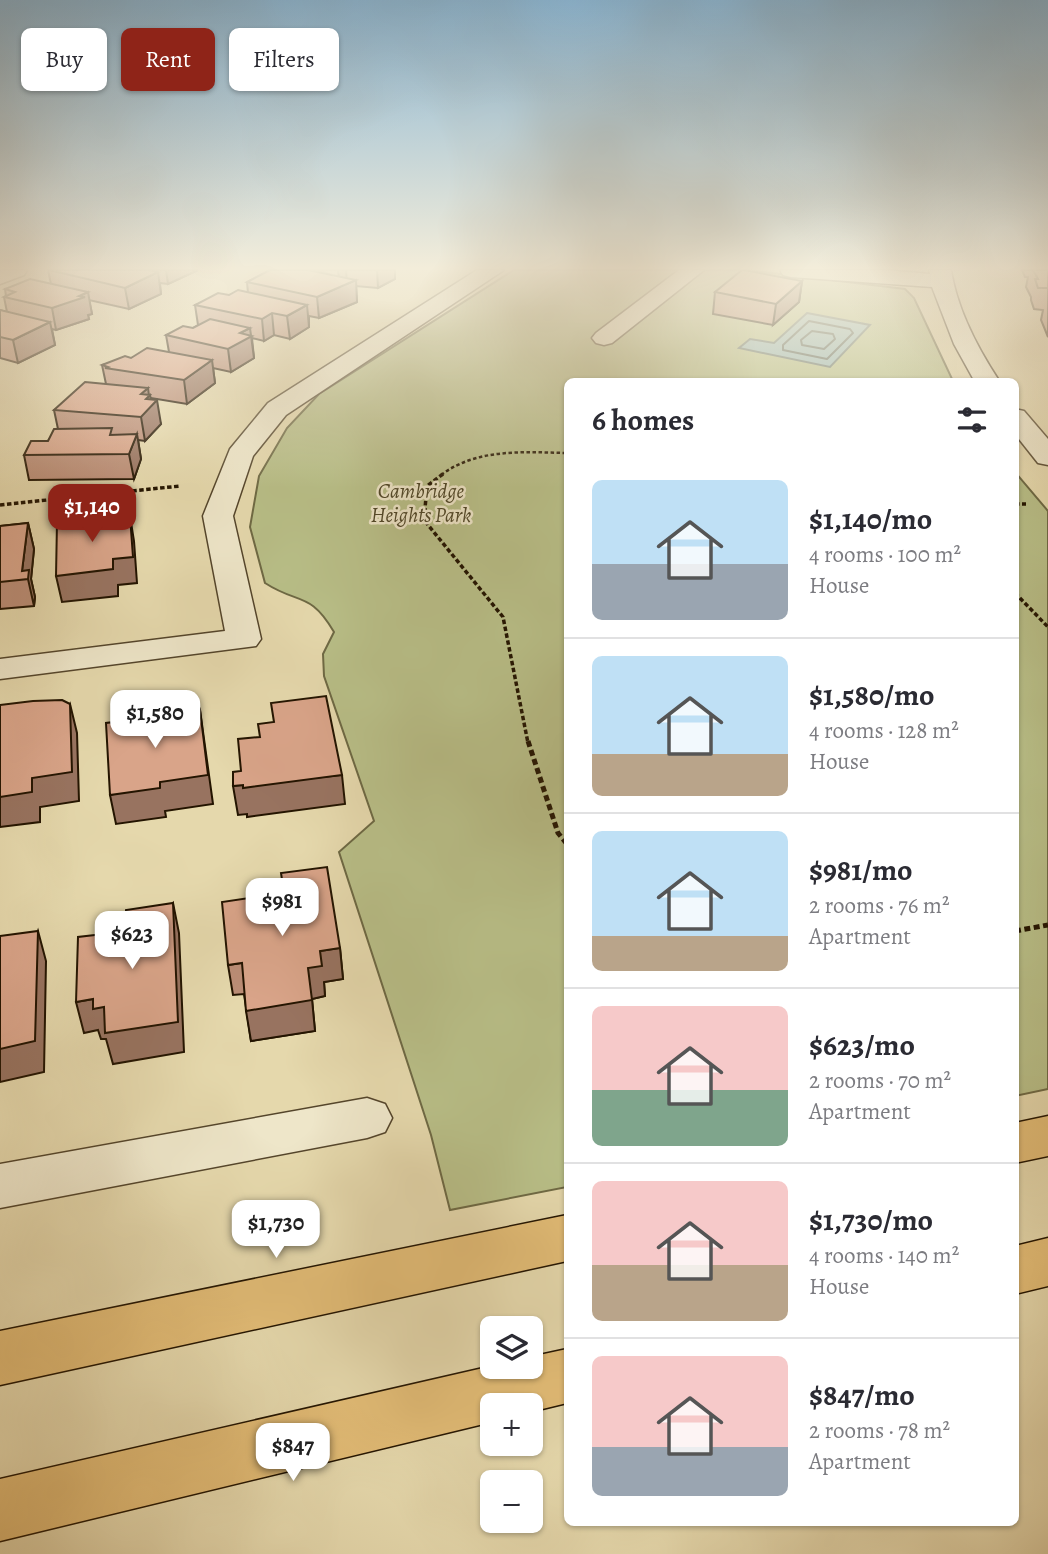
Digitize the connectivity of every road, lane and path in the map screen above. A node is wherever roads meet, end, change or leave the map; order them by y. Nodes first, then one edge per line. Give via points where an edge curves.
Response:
1 (380, 343) edge
2 (968, 343) edge
3 (985, 378) edge
4 (1019, 422) edge
5 (564, 453) edge
6 (1048, 457) edge
7 (180, 486) dead end
8 (1019, 504) edge
9 (1026, 504) dead end
10 (0, 505) edge
11 (1019, 597) edge
12 (1048, 627) edge
13 (0, 669) edge
14 (564, 840) edge
15 (1048, 925) edge
16 (1019, 930) edge
17 (367, 1118) dead end
18 (1048, 1136) edge
19 (1019, 1142) edge
20 (0, 1186) edge
21 (564, 1239) edge
22 (1048, 1262) edge
23 (1019, 1269) edge
24 (0, 1358) edge
25 (564, 1377) edge
26 (0, 1510) edge

1 - 13 street via 277,409 240,455 218,516 244,639
2 - 3 street
4 - 6 street
5 - 14 path via 499,452 453,466 427,486 424,520 503,618 526,736
7 - 10 path
8 - 9 path
11 - 12 path
15 - 16 path
17 - 20 street
18 - 19 main road
21 - 24 main road
22 - 23 main road
25 - 26 main road

